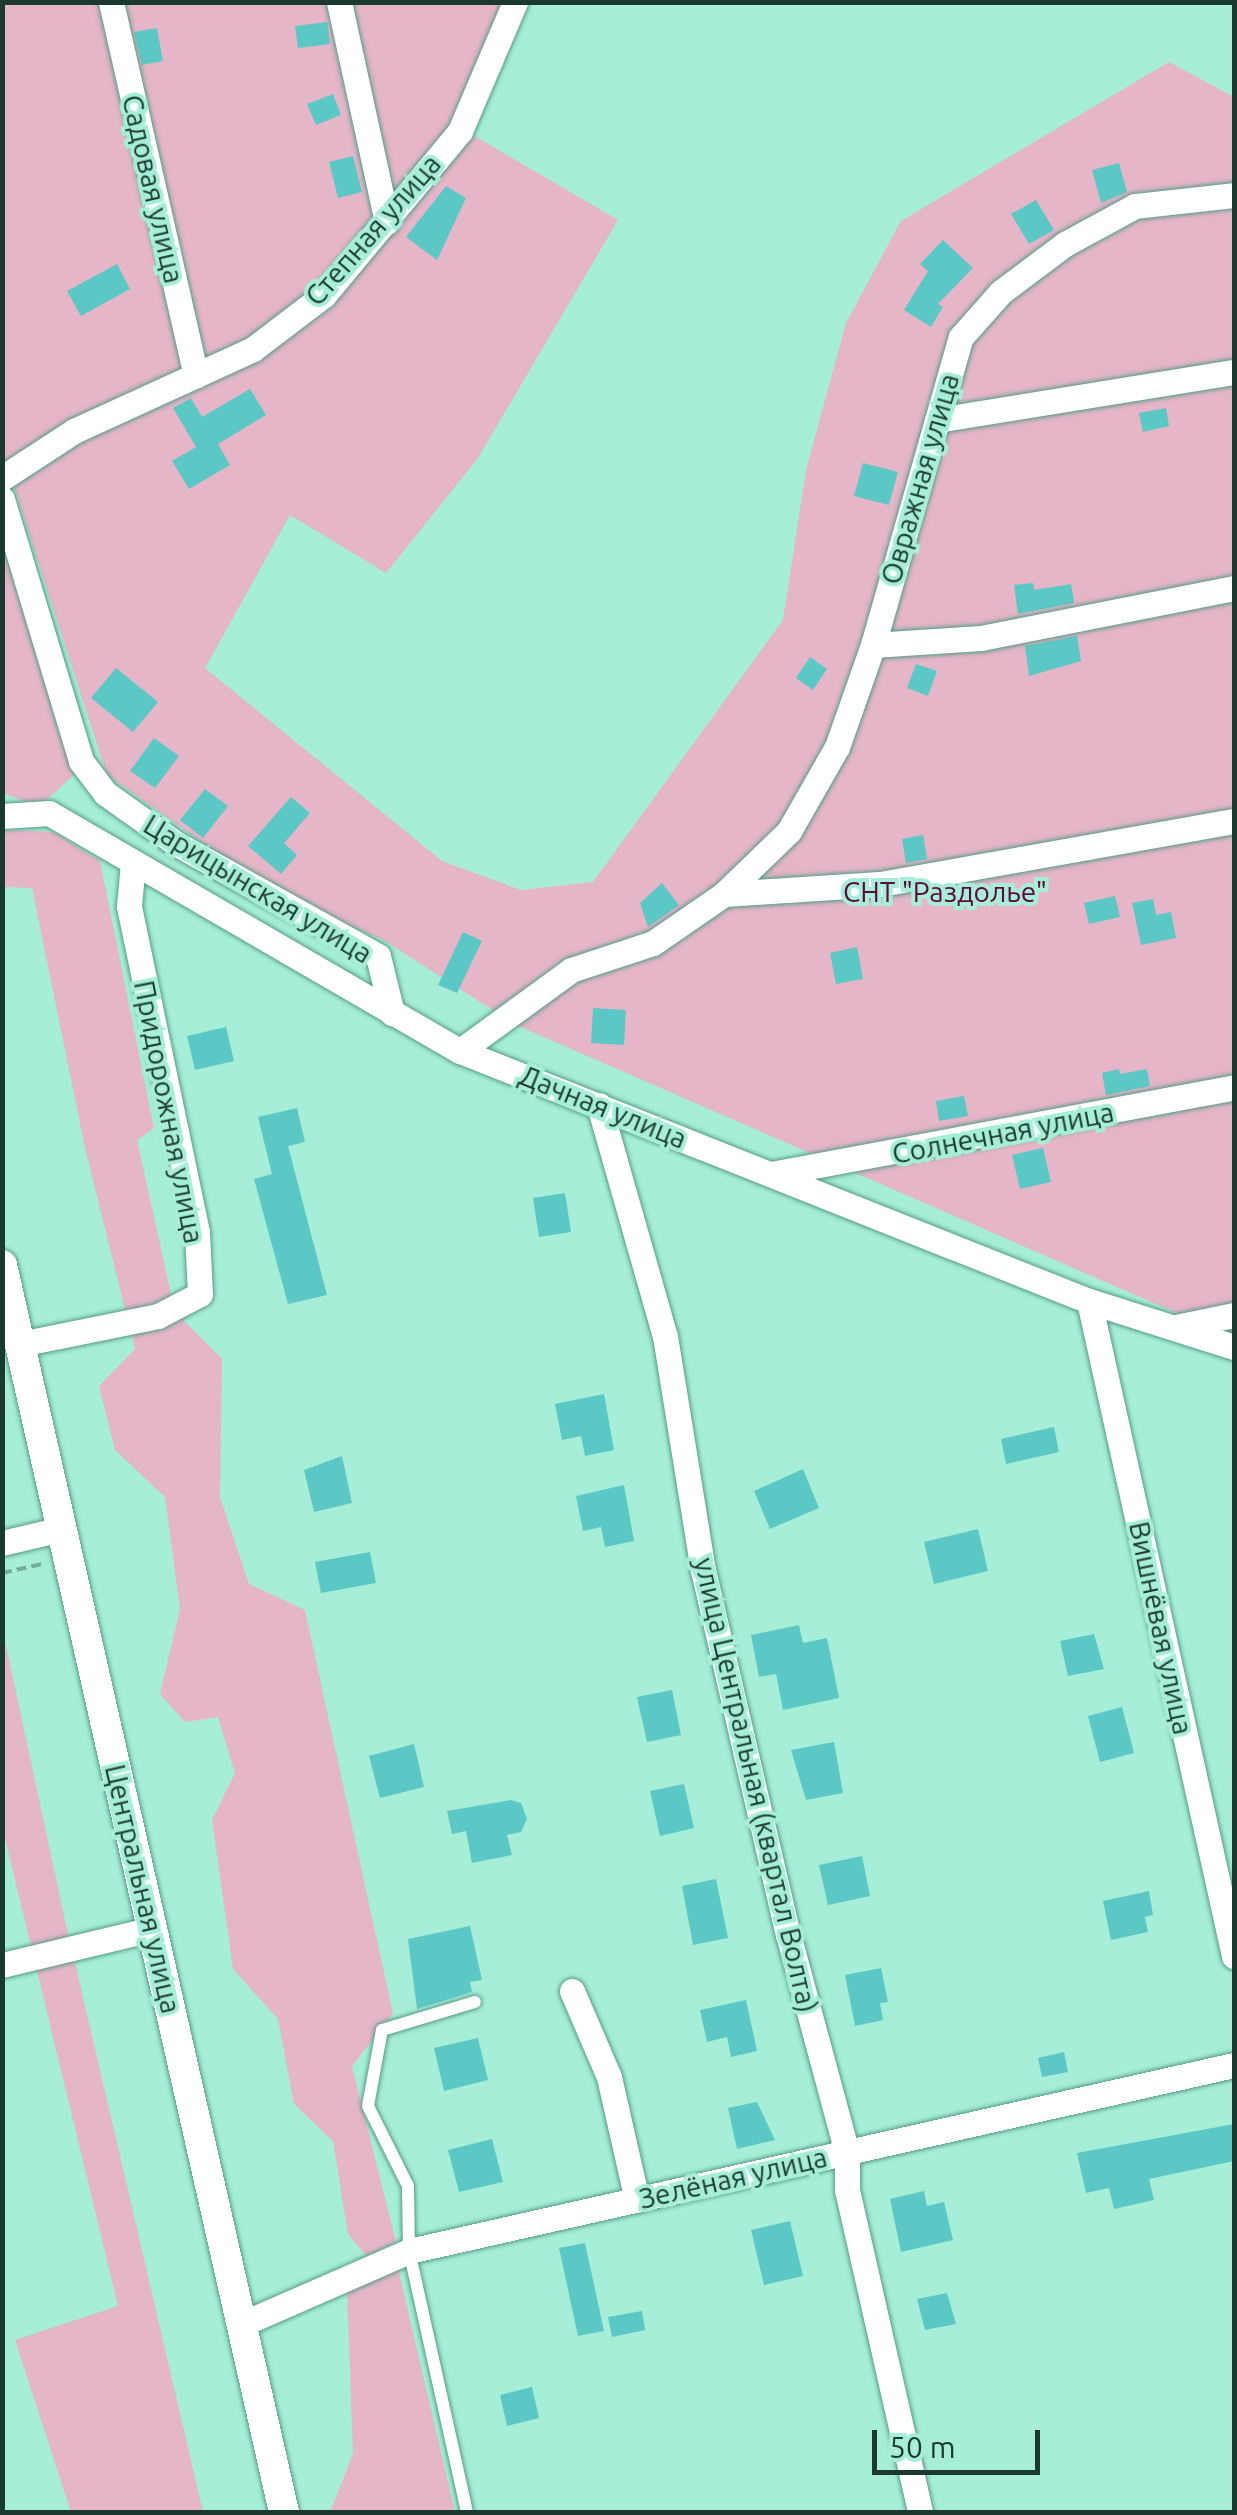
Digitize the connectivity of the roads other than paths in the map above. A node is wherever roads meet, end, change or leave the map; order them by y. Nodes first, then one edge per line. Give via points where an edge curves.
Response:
1 (111, 2) edge
2 (340, 2) edge
3 (516, 2) edge
4 (1234, 195) edge
5 (387, 222) junction
6 (1234, 372) edge
7 (196, 375) junction
8 (937, 420) junction
9 (2, 478) edge
10 (2, 499) edge
11 (1234, 588) edge
12 (873, 645) junction
13 (2, 816) edge
14 (1234, 821) edge
15 (133, 862) junction
16 (724, 894) junction
17 (392, 1013) junction
18 (460, 1050) junction
19 (1234, 1087) edge
20 (598, 1105) junction
21 (771, 1174) junction
22 (2, 1265) edge
23 (1089, 1300) junction
24 (1234, 1315) edge
25 (1173, 1328) junction
26 (20, 1344) junction
27 (1234, 1347) edge
28 (2, 1543) edge
29 (64, 1543) junction
30 (152, 1929) junction
31 (1234, 1956) edge
32 (2, 1965) edge
33 (572, 1991) dead end
34 (475, 2002) dead end
35 (1234, 2065) edge
36 (848, 2152) junction
37 (638, 2200) junction
38 (409, 2251) junction
39 (242, 2324) junction
40 (284, 2512) edge
41 (467, 2512) edge
42 (920, 2512) edge

1 - 7 street, Садовая улица
2 - 5 street
3 - 5 street, Степная улица via 460,131
4 - 8 street, Овражная улица via 1135,206 1065,244 1001,292 961,337
5 - 7 street, Степная улица via 324,295 253,350
6 - 8 street
7 - 9 street, Степная улица via 74,431
8 - 12 street, Овражная улица
10 - 17 street, Царицынская улица via 81,761 106,793 175,844 378,956
11 - 12 street via 981,638
12 - 16 street, Овражная улица via 837,747 789,831
13 - 15 street, Дачная улица via 49,813
14 - 16 street via 880,884
15 - 17 street, Дачная улица
15 - 26 street, Придорожная улица via 128,906 197,1232 200,1294 158,1316
16 - 18 street, Овражная улица via 653,943 571,970
17 - 18 street, Дачная улица
18 - 20 street, Дачная улица
19 - 21 street, Солнечная улица
20 - 21 street, Дачная улица
20 - 36 street, улица Центральная (квартал Волта) via 665,1336 703,1570 788,1934
21 - 23 street, Дачная улица
22 - 26 street, Центральная улица
23 - 25 street, Дачная улица
23 - 31 street, Вишнёвая улица
24 - 25 street
25 - 27 street, Дачная улица
26 - 29 street, Центральная улица
28 - 29 street
29 - 30 street, Центральная улица
30 - 32 street
30 - 39 street, Центральная улица
33 - 37 street via 609,2077
34 - 38 lane via 382,2030 368,2106 408,2186
35 - 36 street, Зелёная улица
36 - 37 street, Зелёная улица
36 - 42 street, улица Центральная (квартал Волта) via 848,2190
37 - 38 street, Зелёная улица
38 - 39 street, Зелёная улица
38 - 41 lane
39 - 40 street, Центральная улица

